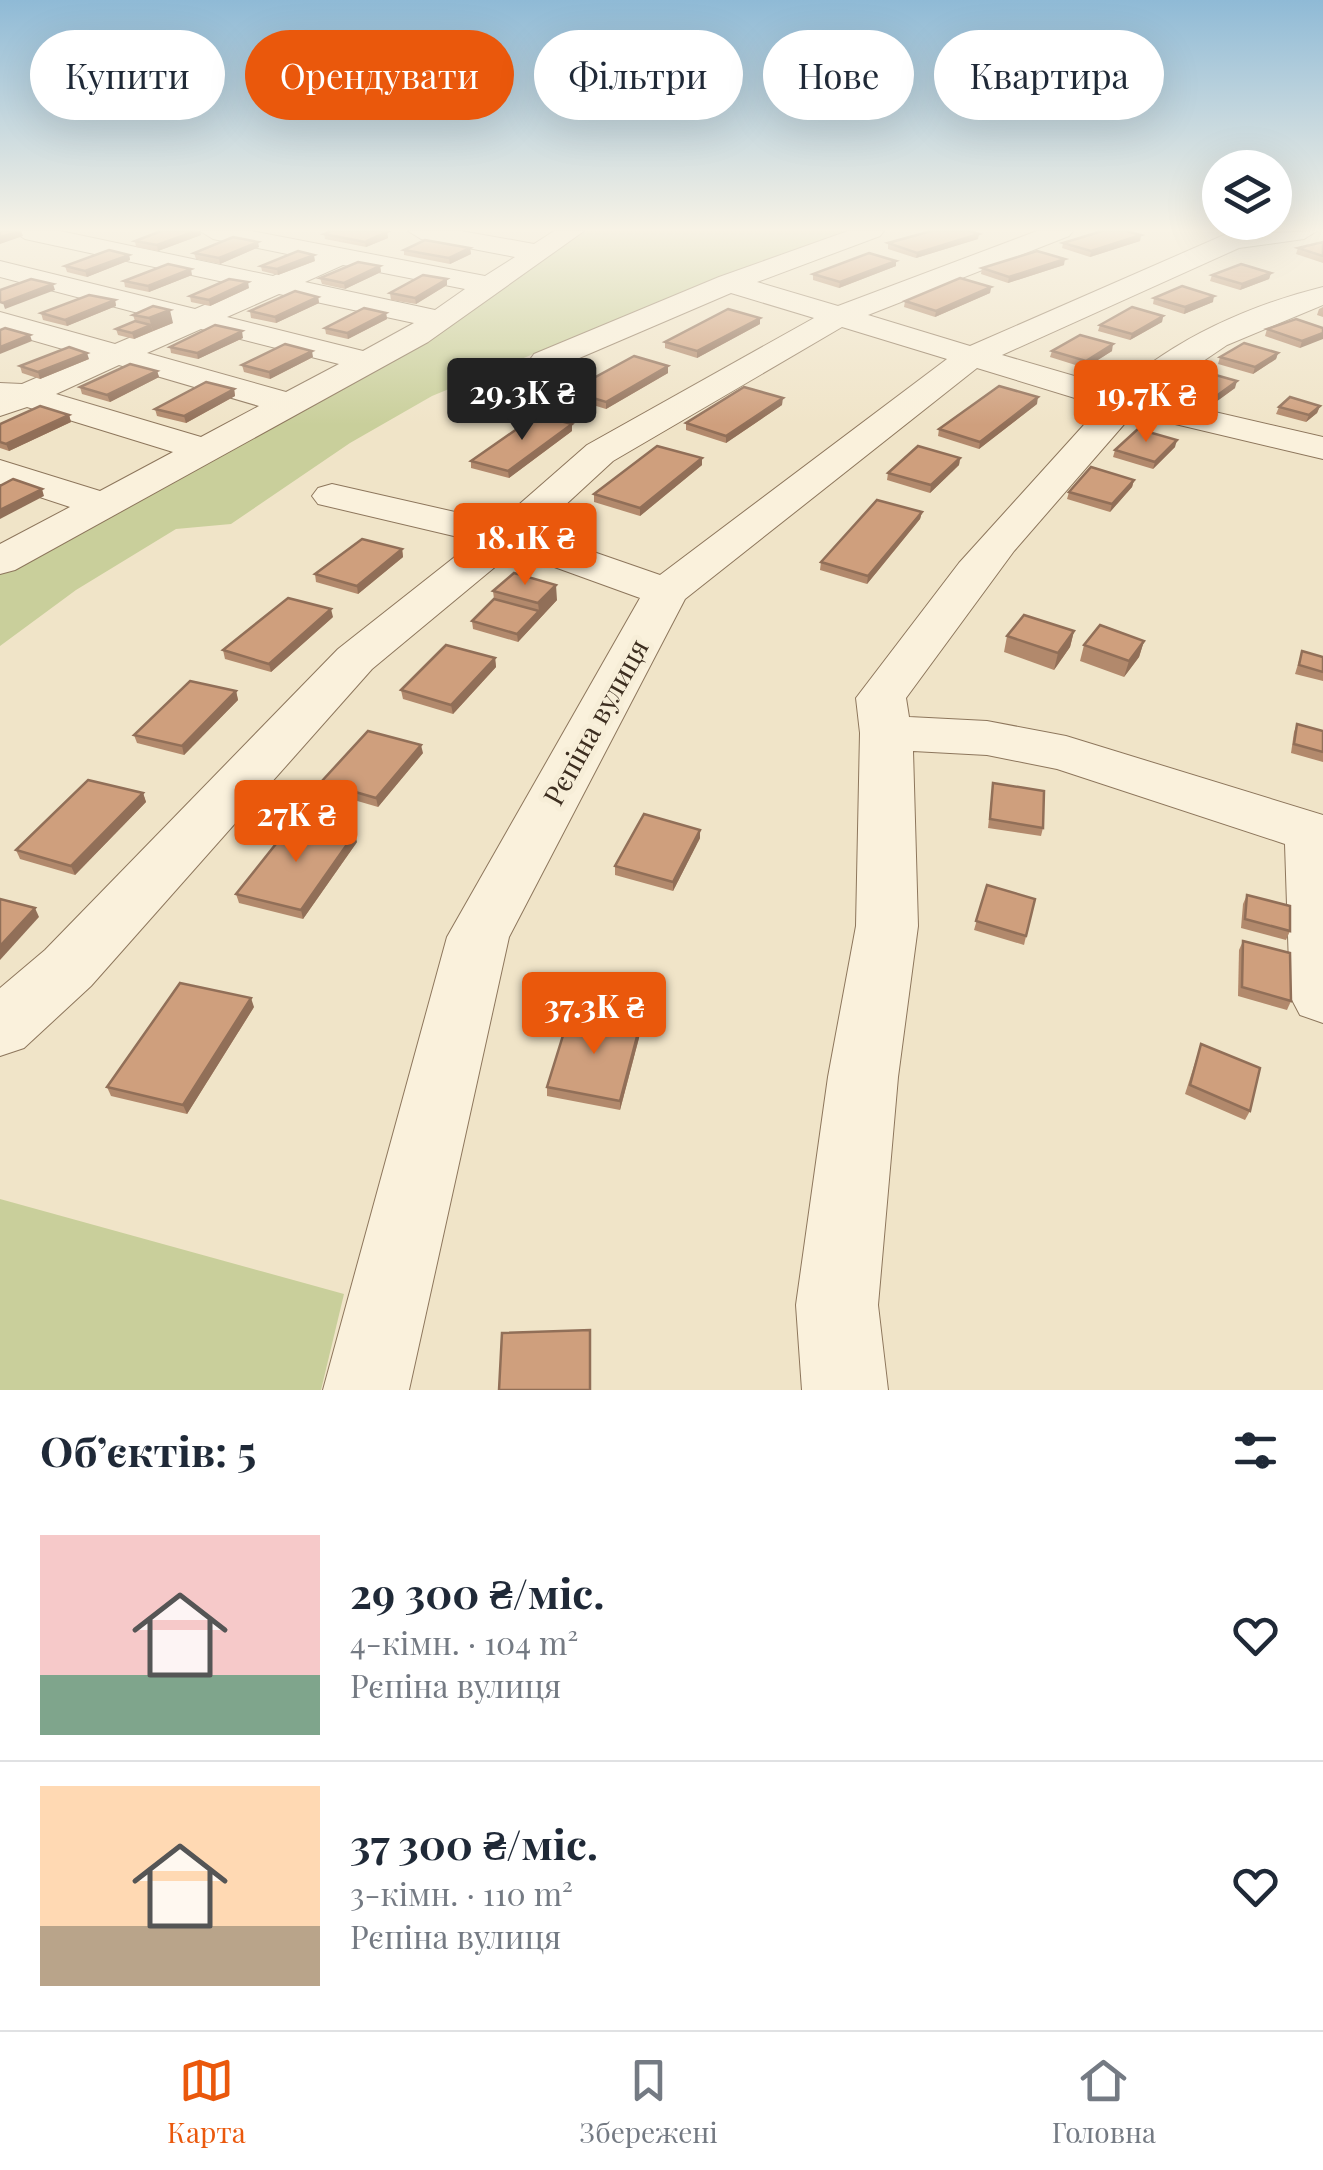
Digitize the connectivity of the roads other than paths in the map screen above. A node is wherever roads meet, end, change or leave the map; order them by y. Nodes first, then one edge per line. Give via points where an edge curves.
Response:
1 (110, 296) edge
2 (247, 296) edge
3 (324, 296) edge
4 (476, 296) edge
5 (699, 296) edge
6 (772, 296) edge
7 (892, 296) edge
8 (1095, 296) edge
9 (1323, 296) edge
10 (840, 316) junction
11 (197, 317) junction
12 (441, 320) junction
13 (0, 321) edge
14 (120, 354) junction
15 (969, 358) junction
16 (545, 361) dead end
17 (368, 362) junction
18 (8, 396) edge
19 (1124, 402) junction
20 (289, 404) junction
21 (1323, 448) edge
22 (205, 450) junction
23 (0, 471) edge
24 (332, 496) dead end
25 (103, 505) junction
26 (507, 536) junction
27 (0, 561) edge
28 (666, 592) junction
29 (886, 734) junction
30 (1318, 835) edge
31 (1323, 996) edge
32 (0, 1028) edge
33 (366, 1390) edge
34 (845, 1390) edge

1 - 11 street
2 - 11 street
3 - 12 street
4 - 12 street
5 - 16 street
6 - 10 street
7 - 10 street
8 - 15 street, Рєпіна вулиця
9 - 19 street via 1213,340
10 - 15 street
10 - 26 street via 600,454
11 - 14 street
11 - 17 street
12 - 17 street
13 - 14 street
14 - 18 street
14 - 20 street
15 - 19 street
15 - 28 street, Рєпіна вулиця
17 - 20 street
18 - 22 street
19 - 21 street
19 - 29 street via 934,622 881,698
20 - 22 street
22 - 25 street
23 - 25 street
24 - 26 street
25 - 27 street
26 - 28 street
26 - 32 street via 354,659 68,968
28 - 33 street, Рєпіна вулиця via 478,937
29 - 30 street via 987,738 1066,753
29 - 34 street via 887,926 837,1305
30 - 31 street

